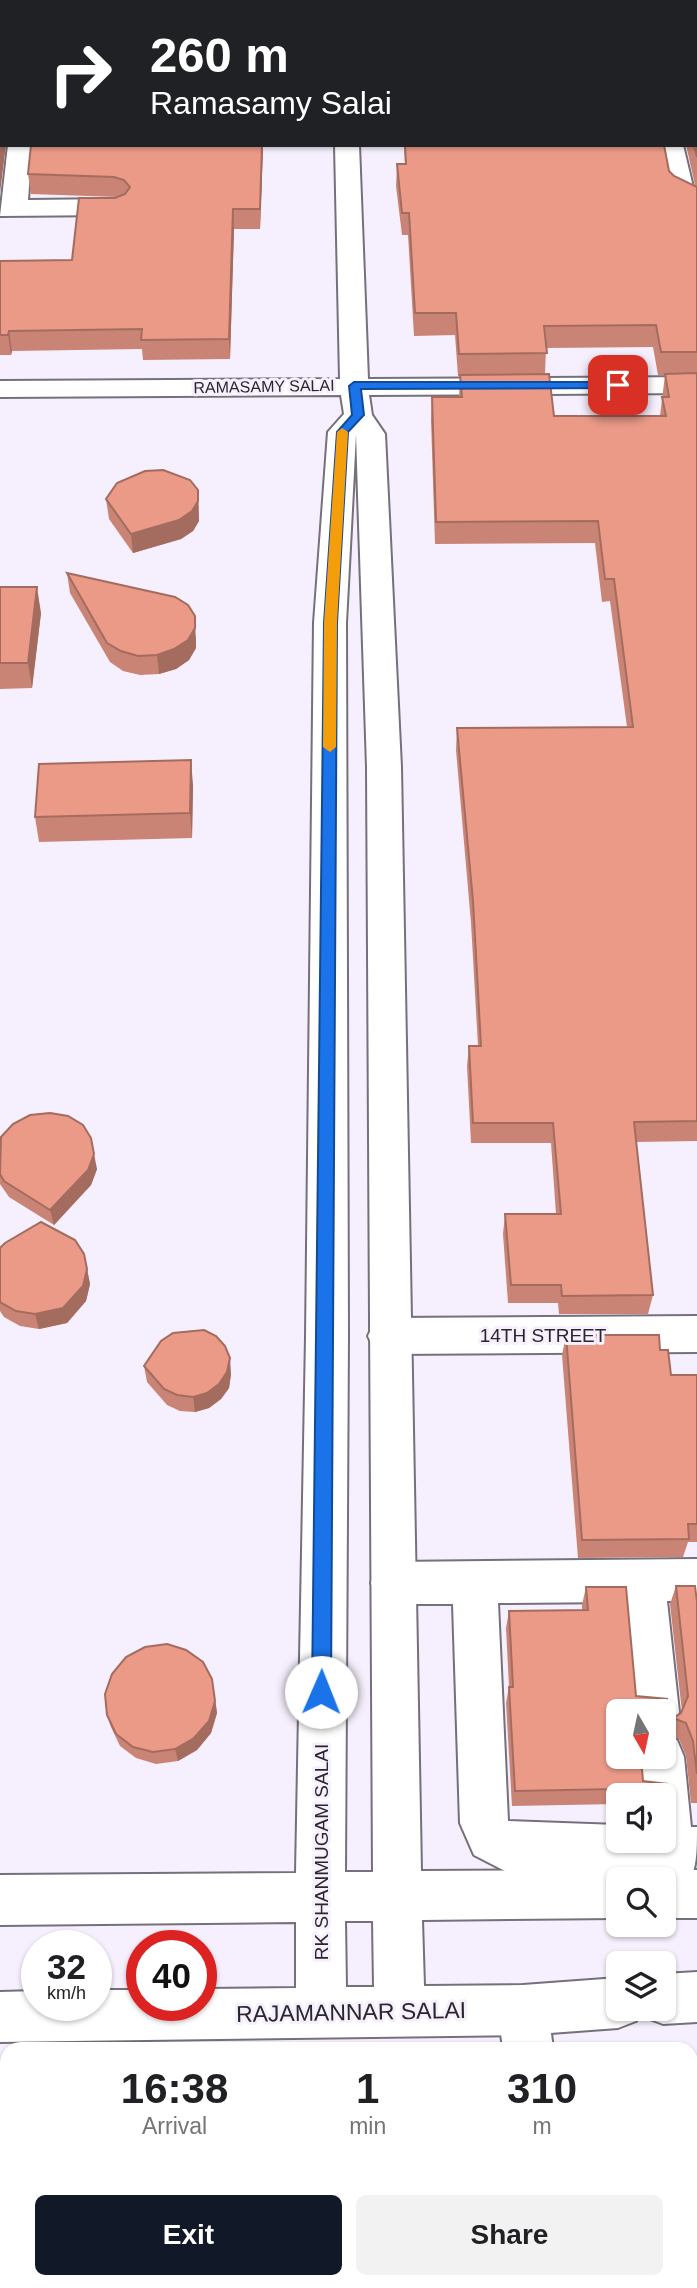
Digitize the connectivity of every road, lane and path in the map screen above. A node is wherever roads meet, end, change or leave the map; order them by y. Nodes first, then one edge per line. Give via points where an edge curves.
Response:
1 (20, 147) edge
2 (347, 147) edge
3 (671, 147) edge
4 (697, 200) edge
5 (116, 207) edge
6 (7, 208) edge
7 (697, 385) edge
8 (0, 389) edge
9 (356, 400) junction
10 (329, 896) junction
11 (385, 898) junction
12 (697, 1334) edge
13 (389, 1336) junction
14 (697, 1580) edge
15 (643, 1581) junction
16 (475, 1582) junction
17 (393, 1583) junction
18 (655, 1699) edge
19 (662, 1769) edge
20 (680, 1877) edge
21 (606, 1894) edge
22 (320, 1896) junction
23 (398, 1896) junction
24 (0, 1900) edge
25 (697, 1997) edge
26 (676, 1998) edge
27 (606, 2006) edge
28 (399, 2011) junction
29 (321, 2012) junction
30 (0, 2017) edge
31 (525, 2030) edge

1 - 6 street
2 - 9 street
3 - 4 street via 681,191
5 - 6 street
7 - 9 street, RAMASAMY SALAI
8 - 9 street, RAMASAMY SALAI
9 - 10 street, RK SHANMUGAM SALAI via 342,432 330,623
9 - 11 street via 371,434
10 - 11 street
10 - 22 street, RK SHANMUGAM SALAI
11 - 13 street
12 - 13 street, 14TH STREET
13 - 17 street
14 - 15 street
15 - 16 street
15 - 18 street
16 - 17 street
16 - 20 street via 484,1823 491,1838 505,1847
17 - 23 street
19 - 20 street
21 - 23 street
22 - 23 street
22 - 24 street
22 - 29 street, RK SHANMUGAM SALAI
23 - 28 street
25 - 26 street
27 - 31 street, RAJAMANNAR SALAI
28 - 29 street, RAJAMANNAR SALAI
28 - 31 street, RAJAMANNAR SALAI
29 - 30 street, RAJAMANNAR SALAI

